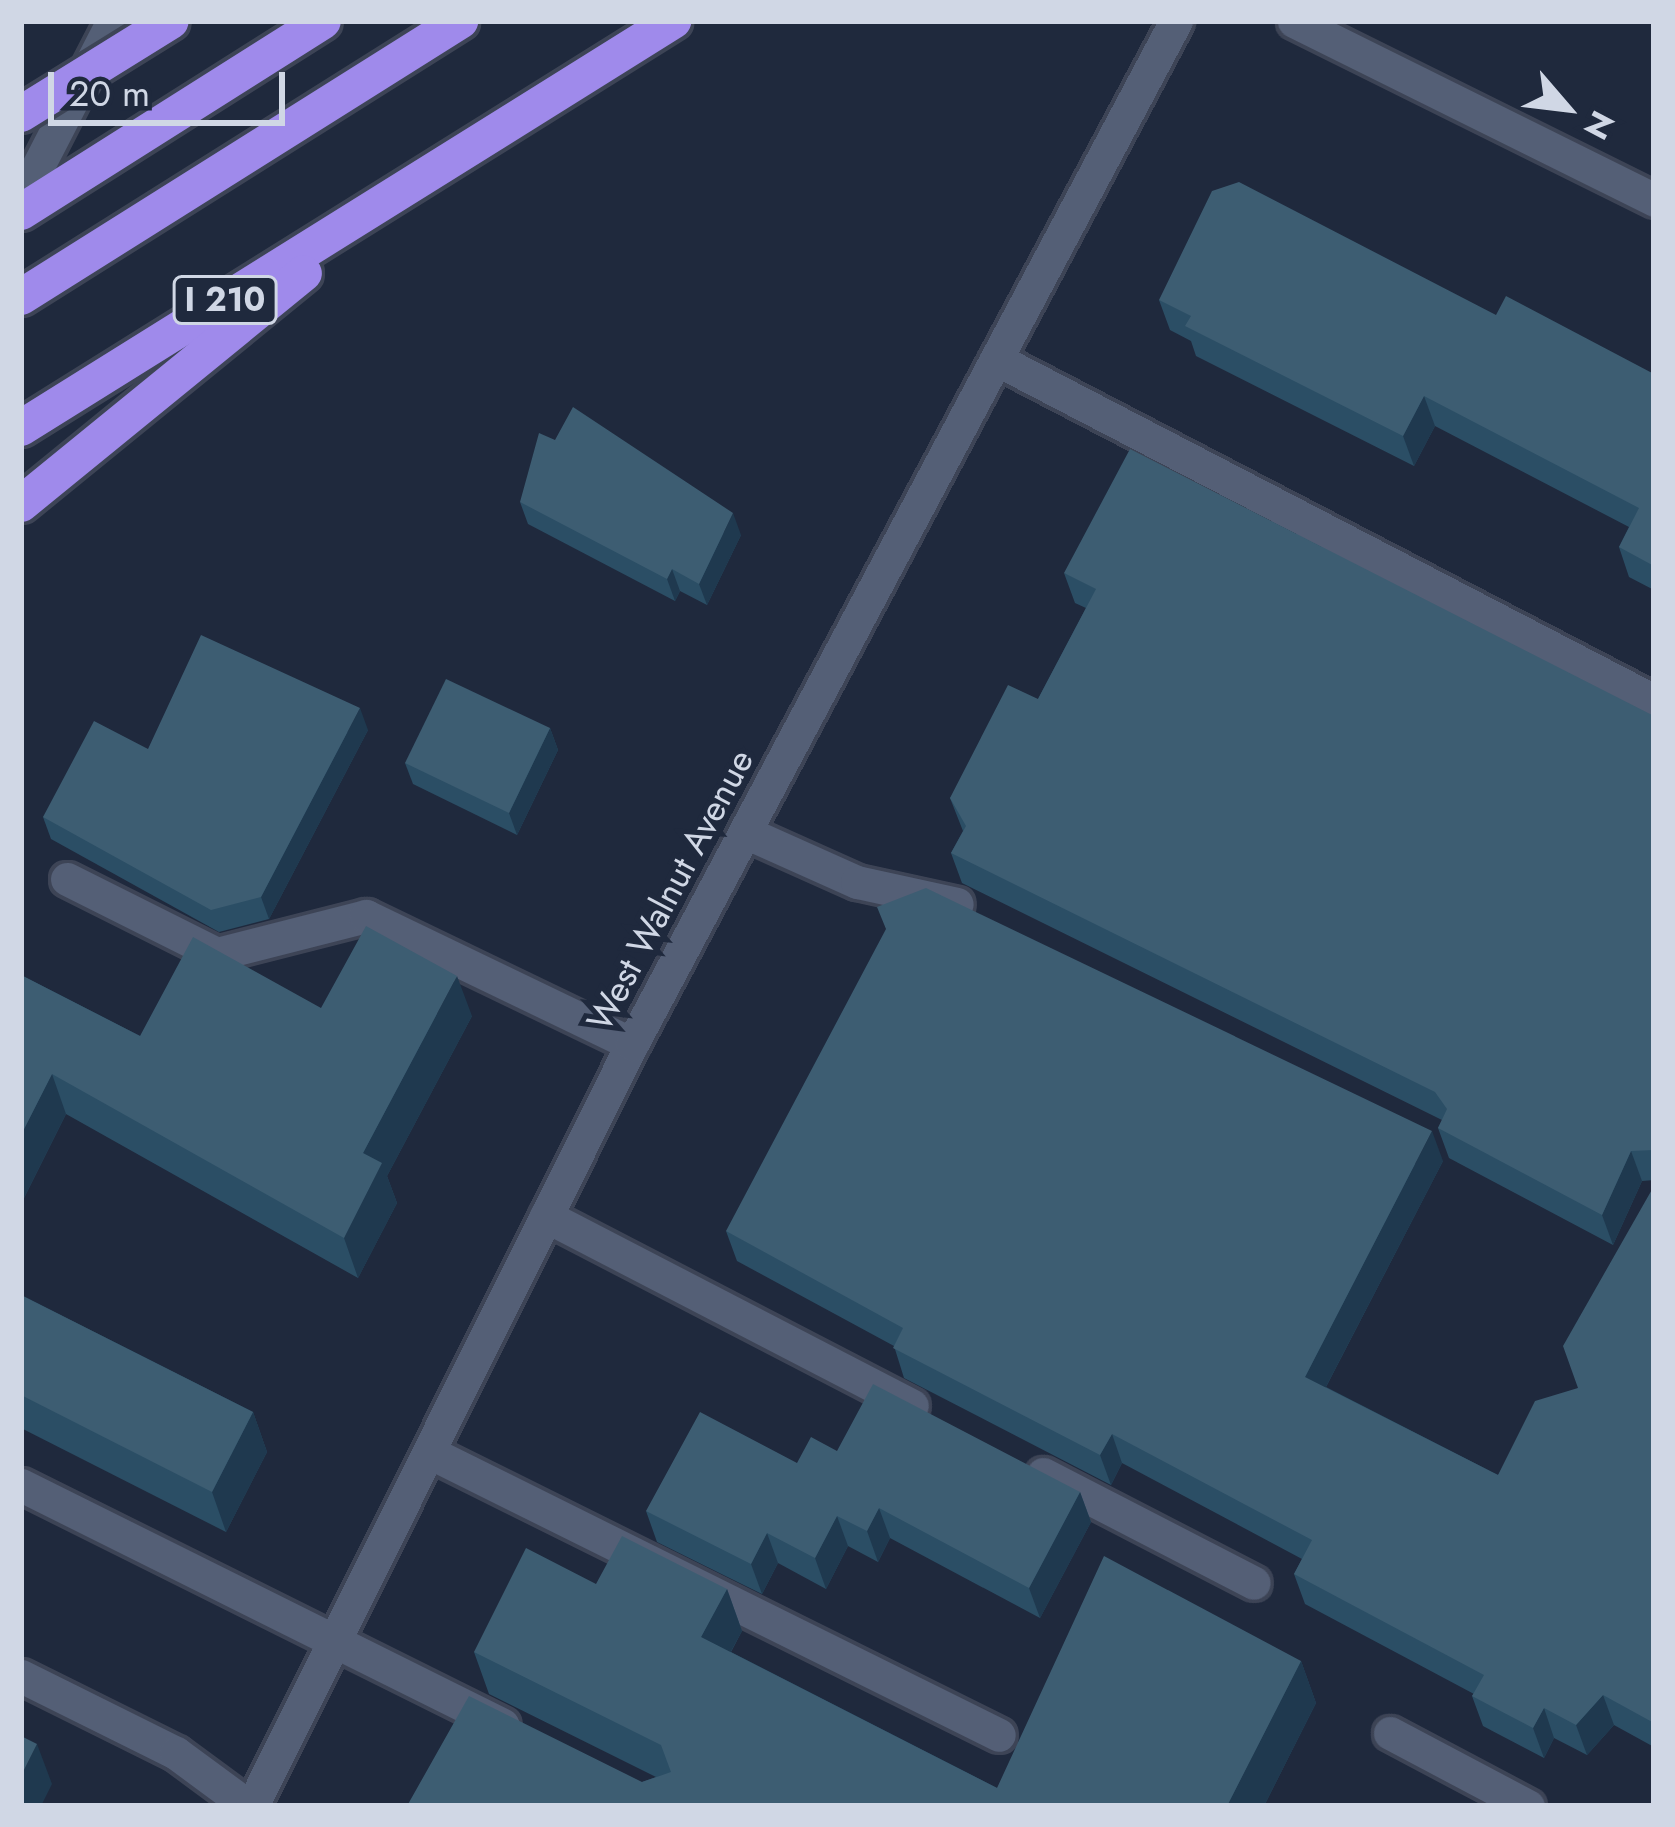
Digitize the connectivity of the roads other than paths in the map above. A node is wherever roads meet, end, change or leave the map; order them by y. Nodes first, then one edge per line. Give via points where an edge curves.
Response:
1 (113, 21) edge
2 (172, 21) edge
3 (323, 21) edge
4 (460, 21) edge
5 (673, 21) edge
6 (1176, 21) edge
7 (1294, 21) edge
8 (21, 114) edge
9 (428, 172) junction
10 (21, 199) edge
11 (1654, 200) edge
12 (21, 212) edge
13 (21, 297) edge
14 (996, 359) junction
15 (21, 428) edge
16 (21, 504) edge
17 (1654, 701) edge
18 (745, 832) junction
19 (67, 879) dead end
20 (996, 923) edge
21 (632, 1044) junction
22 (546, 1216) junction
23 (942, 1421) edge
24 (430, 1452) junction
25 (1004, 1454) edge
26 (21, 1485) edge
27 (1254, 1583) dead end
28 (334, 1639) junction
29 (21, 1676) edge
30 (1390, 1733) dead end
31 (999, 1735) dead end
32 (531, 1738) edge
33 (250, 1806) edge
34 (1528, 1806) edge

1 - 10 street
2 - 8 highway, bridge
3 - 12 highway
4 - 13 highway
5 - 9 highway, I 210
6 - 14 street, West Walnut Avenue
7 - 11 street
9 - 15 highway, I 210
9 - 16 highway
14 - 17 street
14 - 18 street, West Walnut Avenue
18 - 20 street
18 - 21 street, West Walnut Avenue
19 - 21 street via 217,954 248,955 365,916
21 - 22 street, West Walnut Avenue
22 - 23 street
22 - 24 street, West Walnut Avenue
24 - 28 street, West Walnut Avenue
24 - 31 street
25 - 27 street
26 - 28 street
28 - 32 street
28 - 33 street, West Walnut Avenue
29 - 33 street via 176,1753
30 - 34 street

